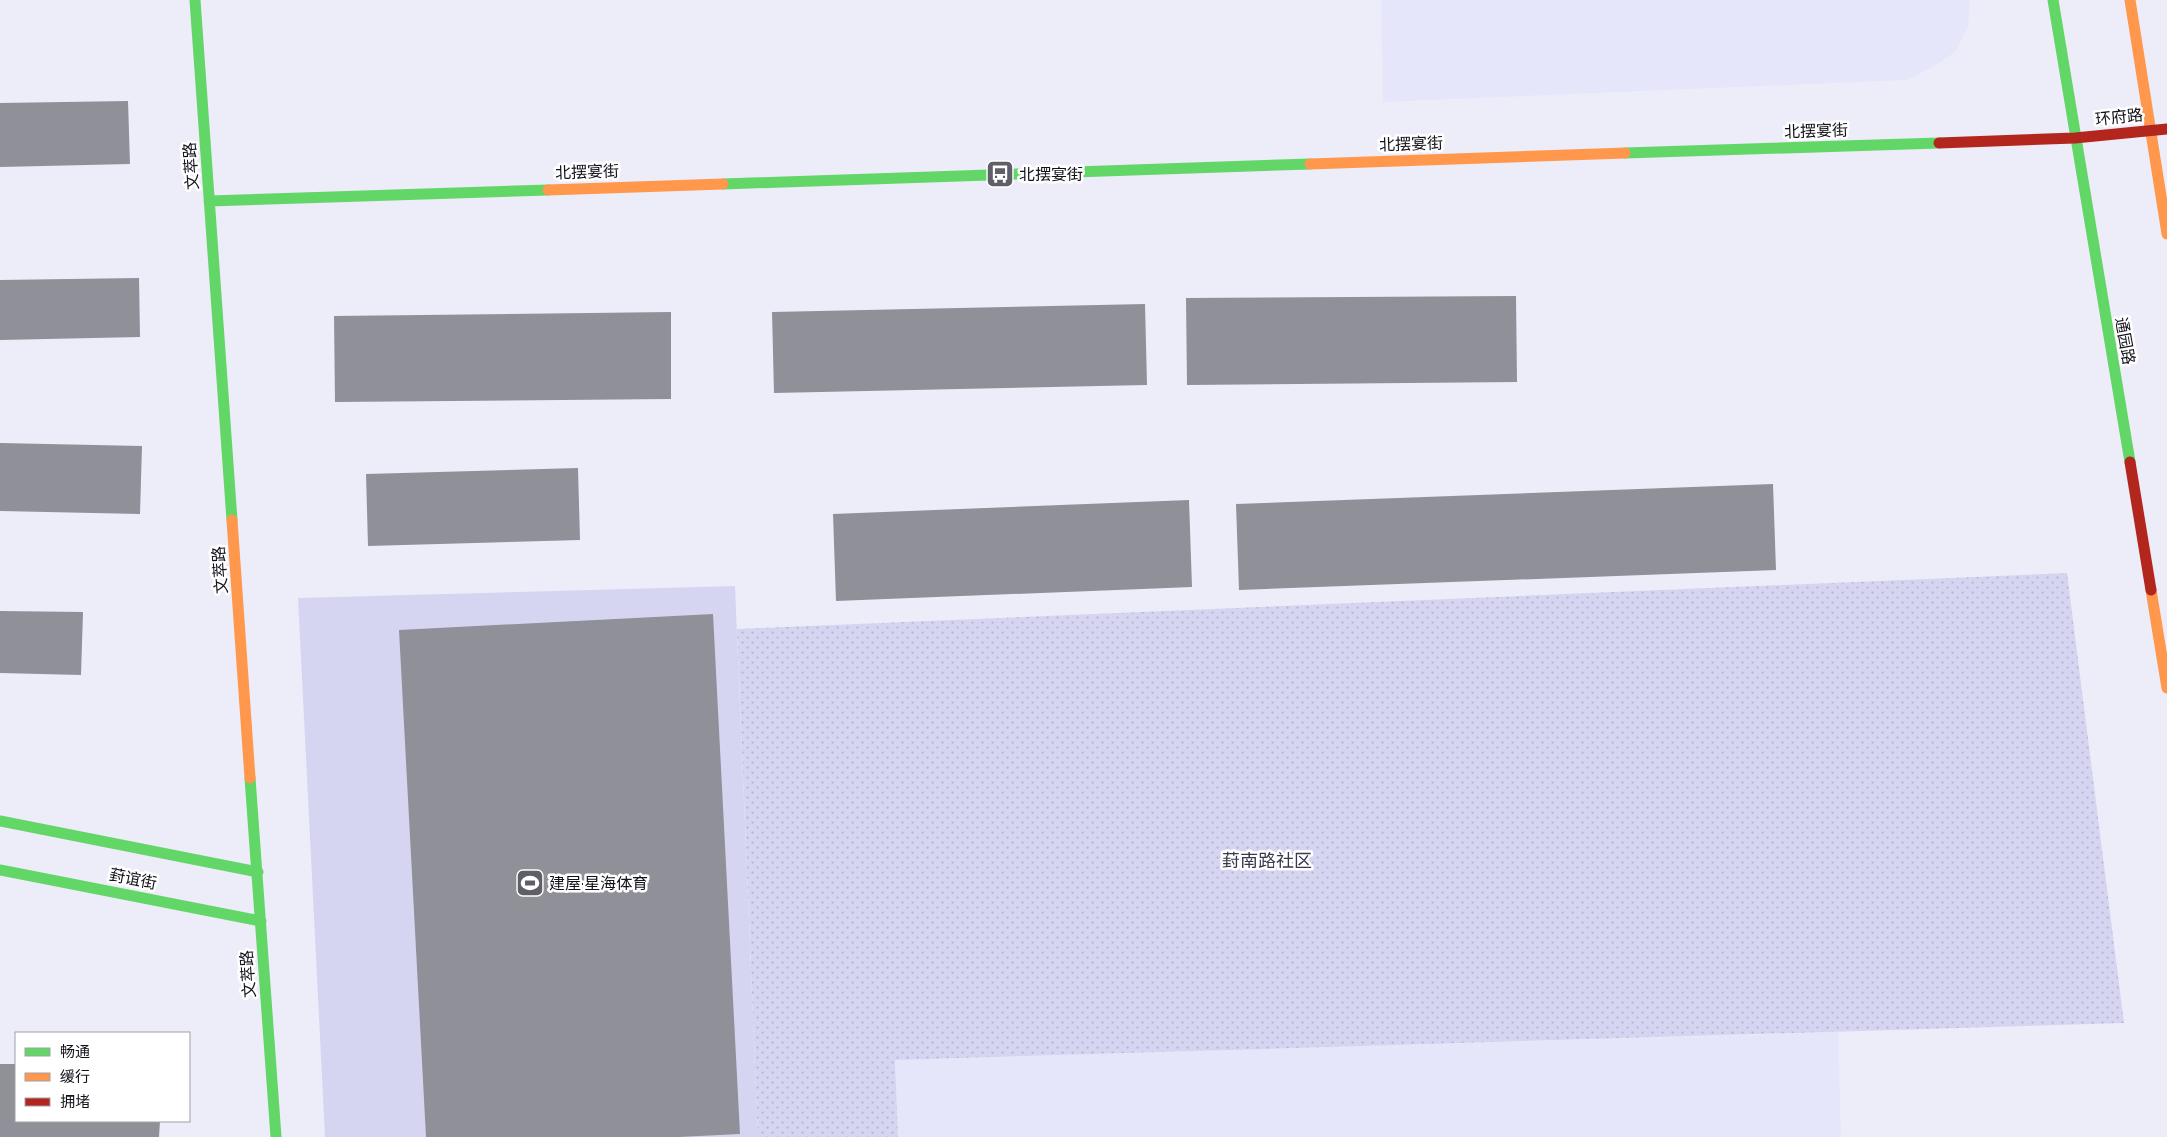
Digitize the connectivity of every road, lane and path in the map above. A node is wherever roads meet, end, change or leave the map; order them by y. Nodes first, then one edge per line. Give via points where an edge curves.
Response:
1 (195, 0) edge
2 (2052, 0) edge
3 (2130, 0) edge
4 (2167, 129) edge
5 (2151, 130) junction
6 (2075, 138) junction
7 (209, 200) junction
8 (2167, 234) edge
9 (2167, 688) edge
10 (0, 822) edge
11 (0, 870) edge
12 (258, 872) junction
13 (261, 921) junction
14 (276, 1137) edge

1 - 7 main road, 文萃路
2 - 6 main road, 通园路
3 - 5 main road
4 - 5 main road, 环府路
5 - 6 main road, 环府路
5 - 8 main road
6 - 7 main road, 北摆宴街
6 - 9 main road, 通园路
7 - 12 main road, 文萃路
10 - 12 main road, 葑谊街
11 - 13 main road, 葑谊街
12 - 13 main road, 文萃路
13 - 14 main road, 文萃路

